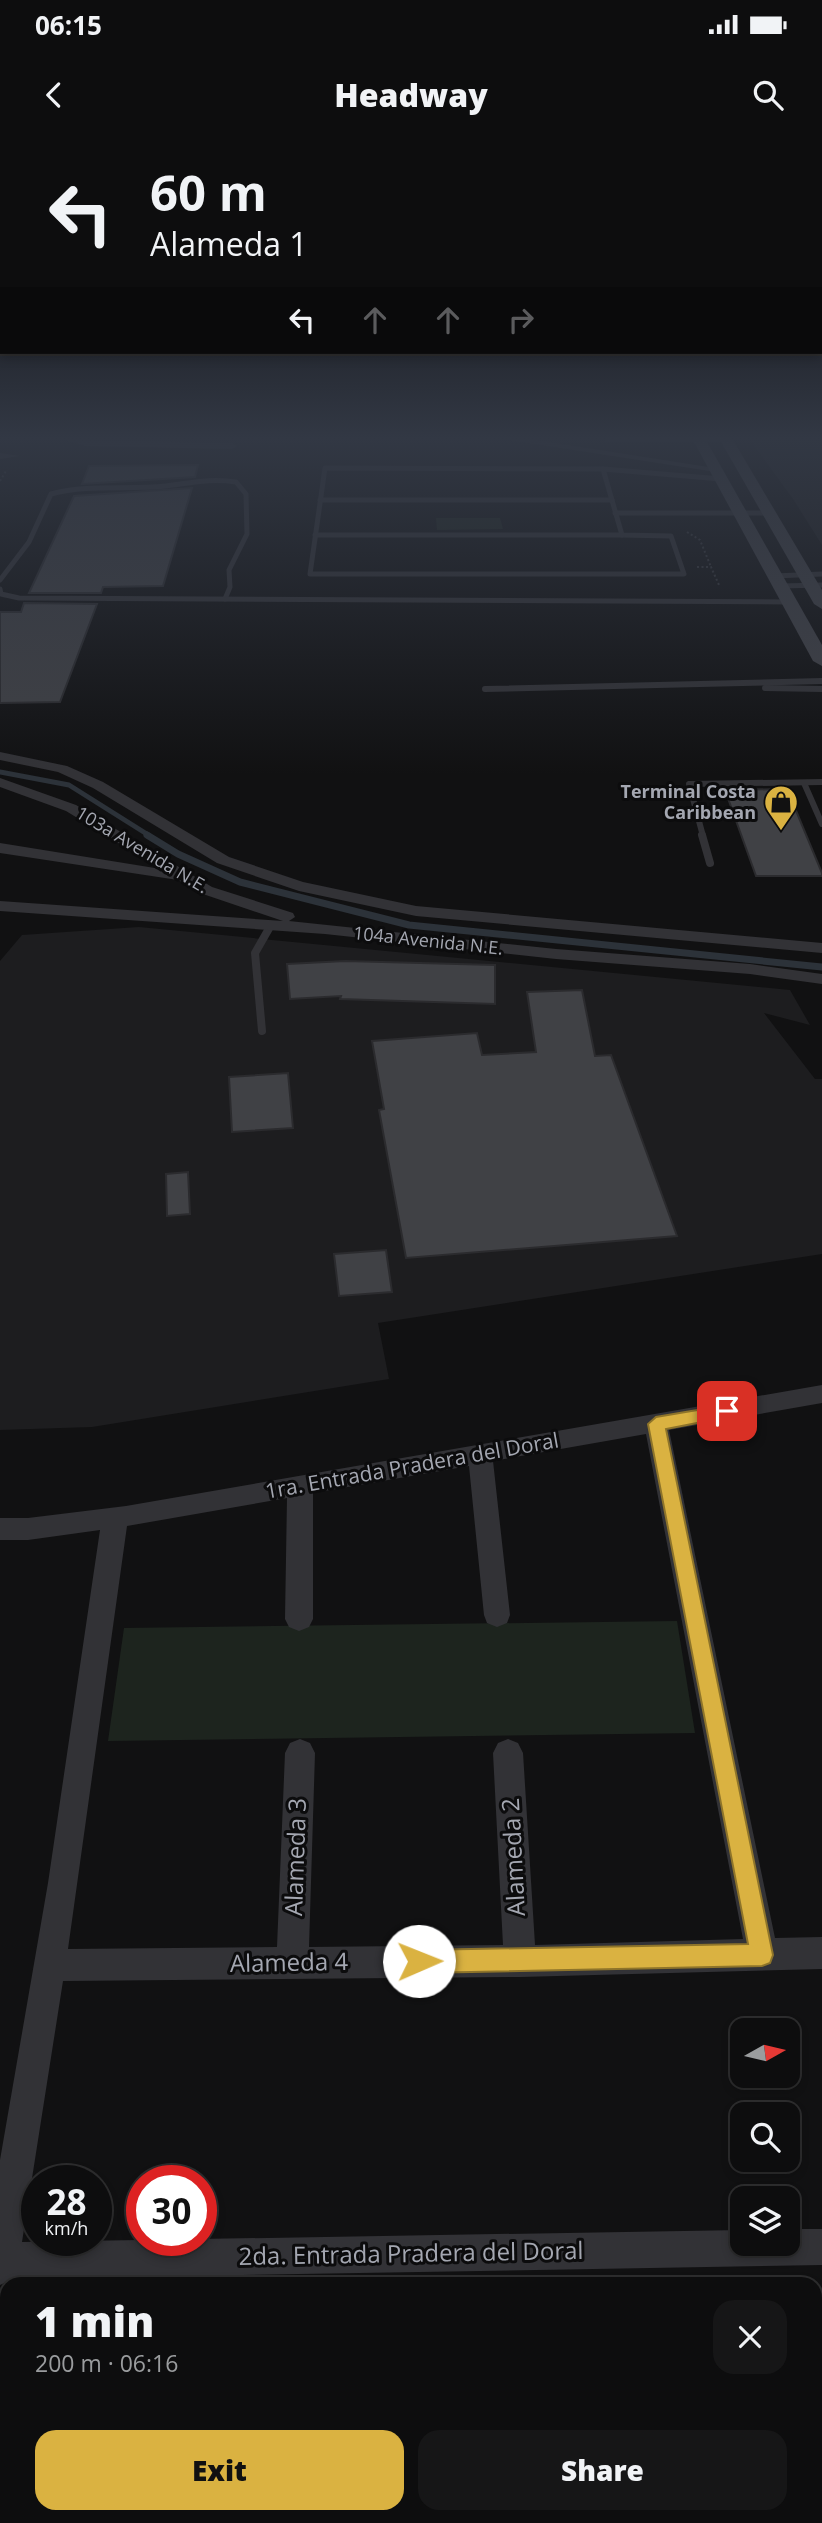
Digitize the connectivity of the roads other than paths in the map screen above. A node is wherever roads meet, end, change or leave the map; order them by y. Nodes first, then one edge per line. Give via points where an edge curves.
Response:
1 (22, 551) edge
2 (238, 551) edge
3 (314, 551) edge
4 (676, 551) edge
5 (760, 551) edge
6 (796, 551) edge
7 (0, 580) edge
8 (815, 580) edge
9 (781, 588) junction
10 (0, 589) edge
11 (225, 599) junction
12 (822, 604) edge
13 (822, 661) edge
14 (822, 681) edge
15 (745, 685) junction
16 (485, 689) dead end
17 (822, 690) edge
18 (0, 755) edge
19 (0, 782) edge
20 (822, 782) edge
21 (804, 783) junction
22 (822, 824) edge
23 (0, 848) edge
24 (710, 863) dead end
25 (182, 878) junction
26 (0, 906) edge
27 (271, 925) junction
28 (325, 929) junction
29 (822, 948) edge
30 (822, 979) edge
31 (262, 1031) dead end
32 (822, 1395) edge
33 (656, 1424) junction
34 (480, 1454) junction
35 (300, 1485) junction
36 (115, 1518) junction
37 (0, 1529) edge
38 (497, 1615) dead end
39 (299, 1619) dead end
40 (300, 1752) dead end
41 (508, 1753) dead end
42 (822, 1953) edge
43 (762, 1955) junction
44 (520, 1961) junction
45 (292, 1962) junction
46 (50, 1965) junction
47 (822, 2247) edge
48 (0, 2263) edge

1 - 7 lane
2 - 11 lane via 229,570
3 - 4 lane via 310,574 684,574
5 - 9 main road
6 - 8 main road
8 - 9 lane
8 - 9 lane
8 - 12 main road
9 - 11 lane
9 - 13 main road
10 - 11 lane via 1,594 19,598
14 - 15 lane
15 - 16 lane
15 - 17 lane
18 - 29 street via 62,769 98,785 214,856 299,886 416,911
19 - 25 street, 103a Avenida N.E. via 71,808
20 - 21 lane
21 - 22 lane
21 - 24 lane via 689,785
23 - 25 street
25 - 28 street, 103a Avenida N.E. via 235,901
26 - 27 street, 104a Avenida N.E.
27 - 28 street, 104a Avenida N.E.
27 - 31 lane via 255,953
28 - 30 street, 104a Avenida N.E.
32 - 33 street, 1ra. Entrada Pradera del Doral
33 - 34 street, 1ra. Entrada Pradera del Doral
33 - 43 street
34 - 35 street, 1ra. Entrada Pradera del Doral
34 - 38 street
35 - 36 street, 1ra. Entrada Pradera del Doral
35 - 39 street
36 - 37 street, 1ra. Entrada Pradera del Doral
36 - 46 street
40 - 45 street, Alameda 3
41 - 44 street, Alameda 2
42 - 43 street, Alameda 4
43 - 44 street, Alameda 4
44 - 45 street, Alameda 4
45 - 46 street, Alameda 4
46 - 48 street
47 - 48 street, 2da. Entrada Pradera del Doral

